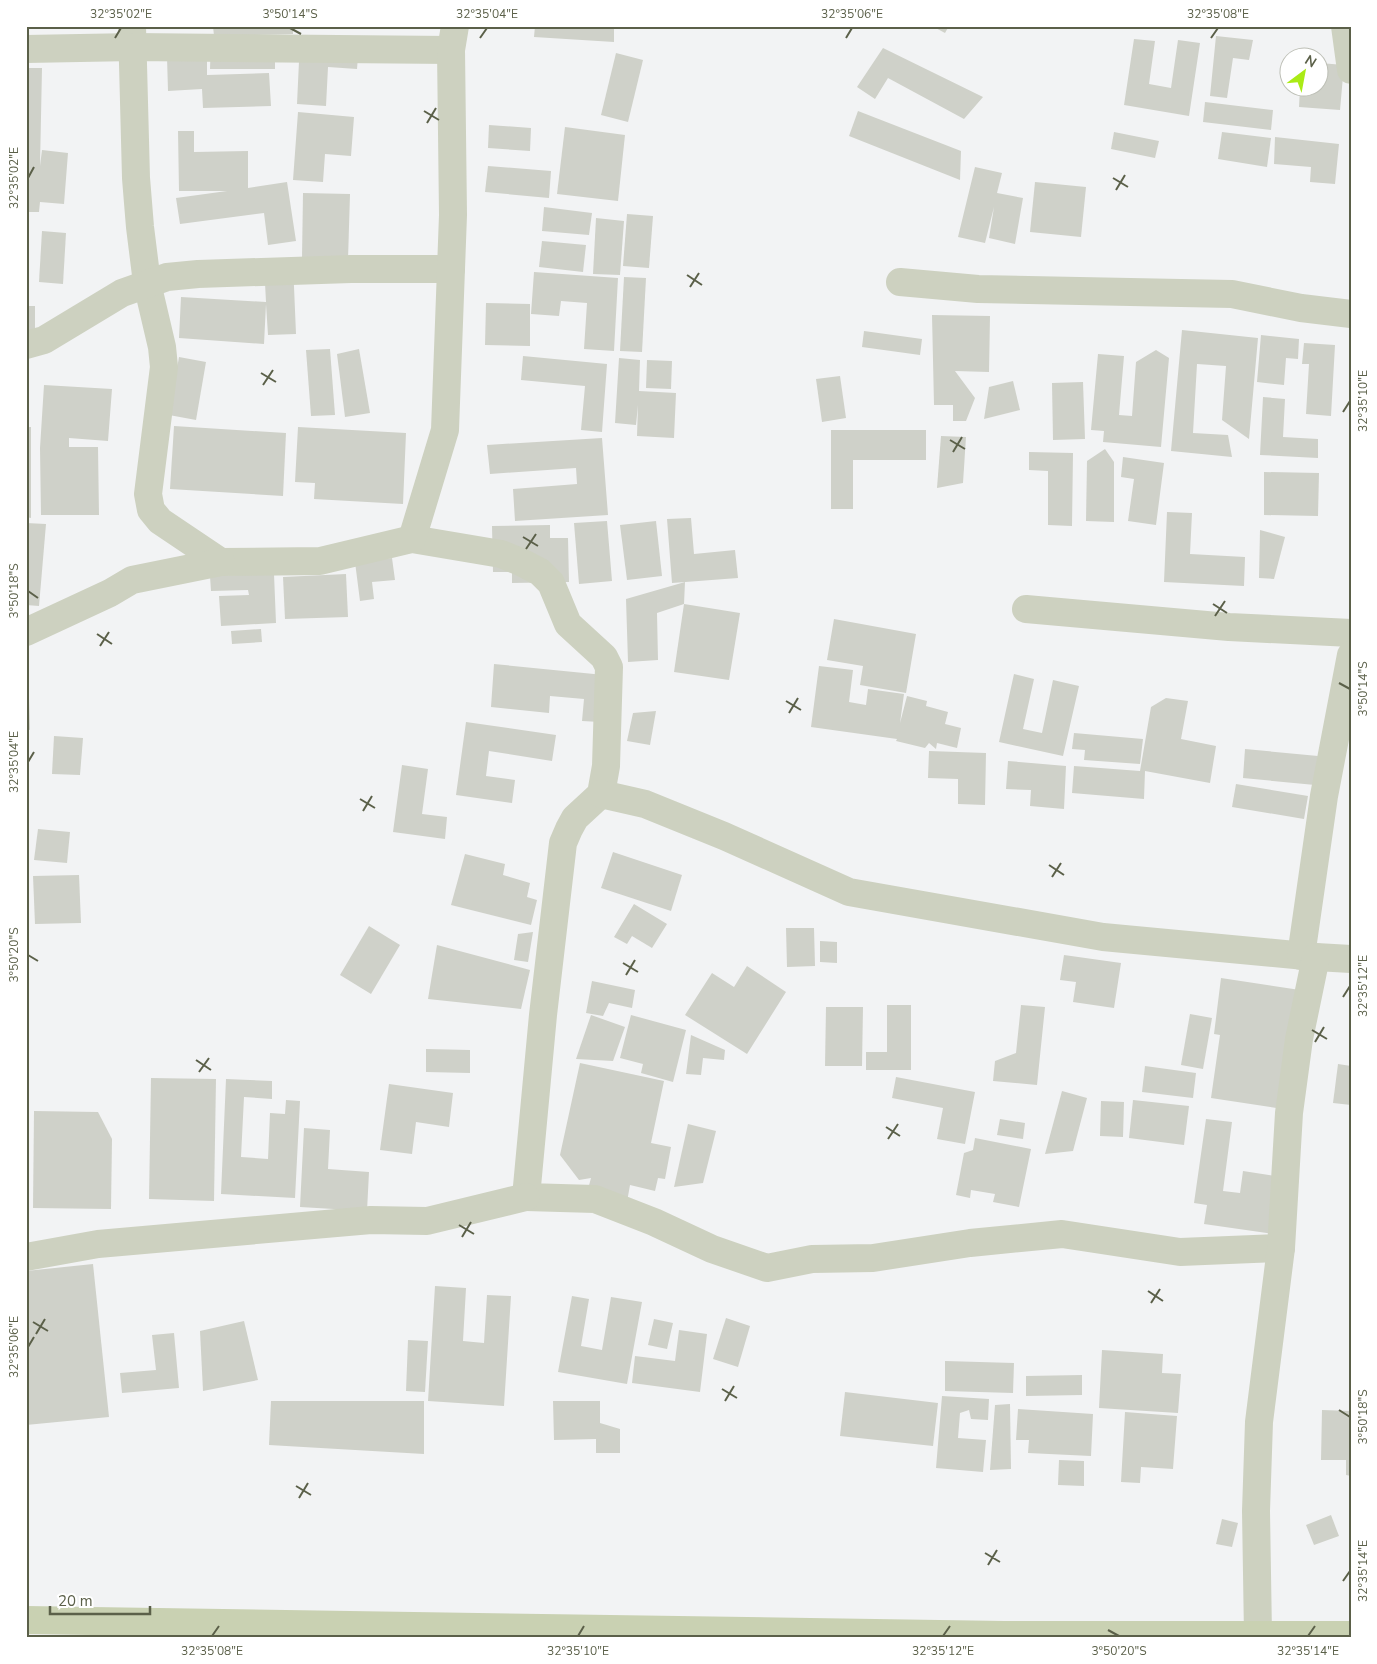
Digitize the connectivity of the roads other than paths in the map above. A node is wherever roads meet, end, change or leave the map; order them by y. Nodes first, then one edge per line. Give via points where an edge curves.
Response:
1 (1345, 26) edge
2 (133, 37) edge
3 (453, 38) edge
4 (26, 49) edge
5 (1351, 70) edge
6 (451, 269) junction
7 (900, 282) dead end
8 (147, 283) junction
9 (1351, 314) edge
10 (26, 345) edge
11 (412, 539) junction
12 (221, 562) junction
13 (1026, 609) dead end
14 (26, 632) edge
15 (1351, 633) edge
16 (1351, 655) edge
17 (601, 794) junction
18 (1308, 957) junction
19 (1351, 959) edge
20 (526, 1197) junction
21 (1282, 1248) junction
22 (26, 1257) edge
23 (26, 1620) edge
24 (1351, 1635) edge
25 (1258, 1636) junction

1 - 5 street
2 - 3 street
2 - 4 street
2 - 8 street via 136,178
3 - 6 street
6 - 8 street via 198,274
6 - 11 street via 445,430
7 - 9 street via 978,289 1232,294
8 - 10 street via 122,293 44,340
8 - 12 street via 164,367 148,494 151,510 172,530
11 - 12 street via 320,561
11 - 17 street via 501,554 540,572 551,583 568,624 604,657 608,667 606,766
12 - 14 street via 132,580
13 - 15 street via 1228,627
16 - 18 street via 1324,796
17 - 18 street via 645,804 849,892 1103,937
17 - 20 street via 575,818 563,843
18 - 19 street
18 - 21 street via 1289,1113
20 - 21 street via 595,1198 712,1249 767,1268 812,1259 873,1258 970,1243 1062,1234 1180,1252
20 - 22 street via 427,1221 371,1220 98,1244
21 - 25 street via 1259,1422 1256,1511
23 - 25 main road
24 - 25 main road

